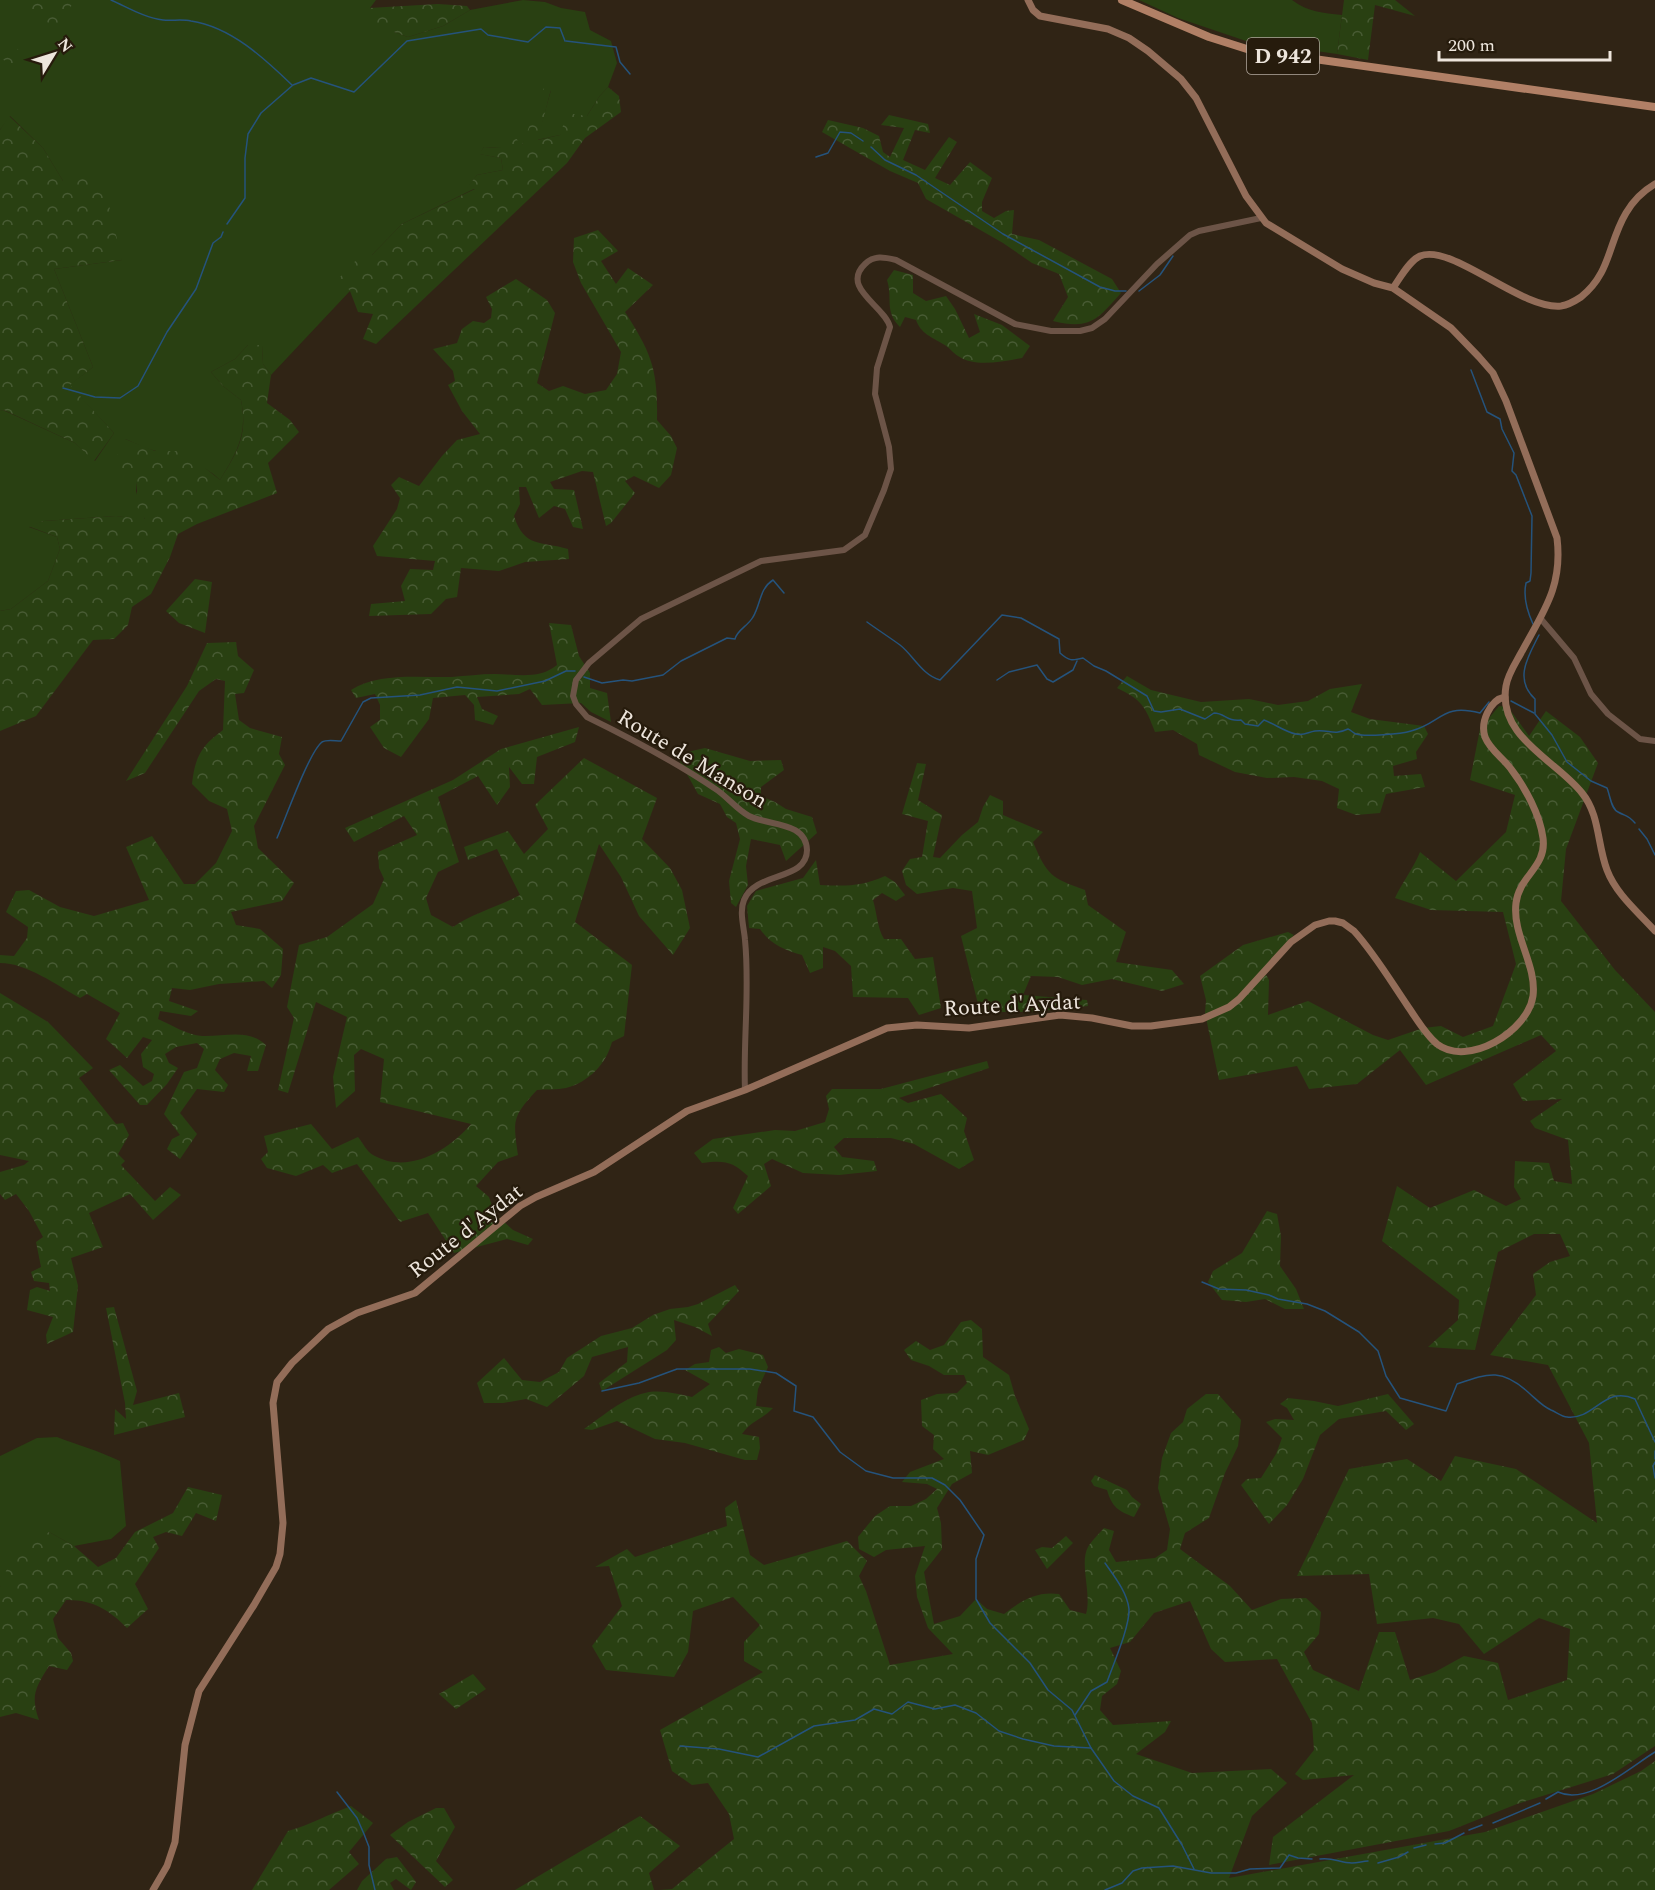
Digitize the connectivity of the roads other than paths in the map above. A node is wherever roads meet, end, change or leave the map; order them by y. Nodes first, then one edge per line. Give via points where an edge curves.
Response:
1 (1029, 0) edge
2 (1122, 0) edge
3 (1655, 107) edge
4 (1655, 184) edge
5 (1261, 218) junction
6 (1393, 288) junction
7 (1541, 619) junction
8 (1505, 697) junction
9 (1655, 741) edge
10 (1655, 931) edge
11 (746, 1090) junction
12 (153, 1890) edge

1 - 5 main road via 1040,16 1122,34 1181,79 1202,108
2 - 3 main road, D 942 via 1250,50
4 - 6 main road via 1626,212 1600,277 1572,303 1555,306 1533,300 1432,255 1414,260
5 - 6 main road via 1338,267 1374,284
5 - 11 street, Route de Manson via 1190,235 1105,319 1080,331 1051,331 1015,324 896,260 873,258 862,267 858,281 890,327 877,368 875,394 891,466 867,531 853,545 839,551 761,561 650,614 589,663 576,680 576,704 587,717 704,781 744,813 765,823 791,827 804,840 807,848 802,866 753,887 741,910 747,961
6 - 7 main road via 1451,328 1490,368 1499,385 1557,538 1558,575
7 - 8 main road via 1507,680
7 - 9 street via 1574,658 1591,694 1608,714 1640,738
8 - 10 main road via 1508,715 1518,732 1589,802 1607,872 1618,891
8 - 11 main road, Route d'Aydat via 1496,700 1488,713 1485,736 1530,800 1543,849 1541,860 1524,880 1516,902 1533,984 1531,1005 1498,1042 1456,1052 1437,1044 1358,935 1343,923 1329,921 1291,942 1239,999 1202,1019 1132,1026 1060,1015 969,1028 901,1026 873,1033
11 - 12 main road, Route d'Aydat via 687,1111 594,1172 520,1206 415,1293 357,1313 328,1329 283,1372 274,1391 273,1417 283,1523 280,1554 265,1587 199,1691 184,1745 175,1842

